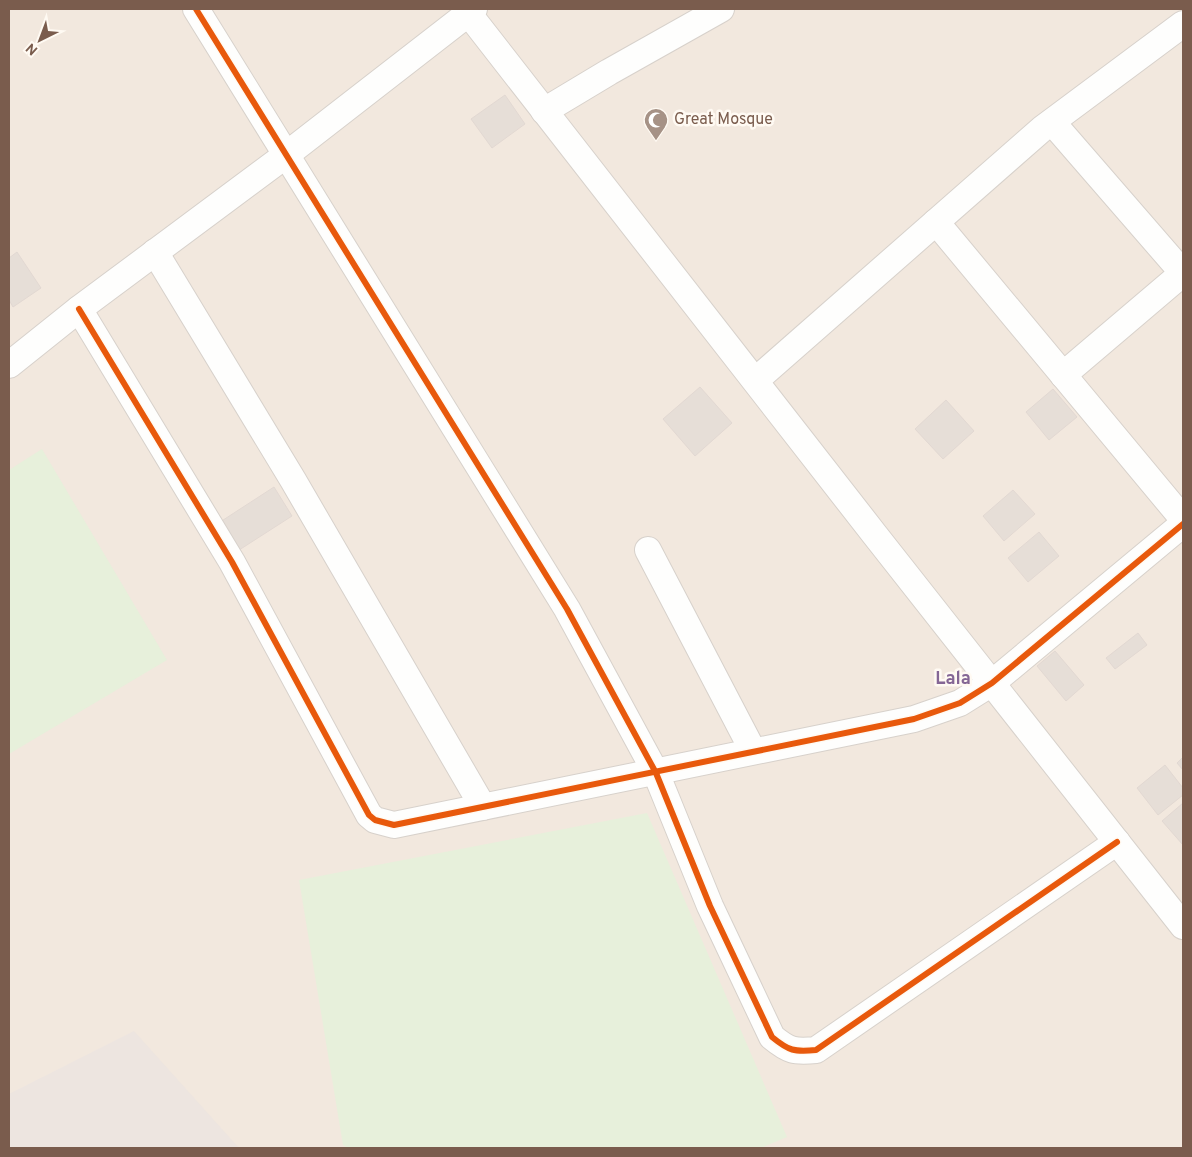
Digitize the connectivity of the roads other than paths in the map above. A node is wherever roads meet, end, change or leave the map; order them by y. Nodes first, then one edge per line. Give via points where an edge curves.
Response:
1 (196, 9) edge
2 (721, 9) edge
3 (469, 10) edge
4 (1183, 24) edge
5 (544, 111) junction
6 (1052, 122) junction
7 (286, 155) junction
8 (936, 222) junction
9 (155, 252) junction
10 (1183, 273) edge
11 (79, 309) junction
12 (9, 365) edge
13 (1063, 375) junction
14 (756, 380) junction
15 (1183, 520) edge
16 (1183, 524) edge
17 (648, 550) dead end
18 (992, 684) junction
19 (753, 751) junction
20 (656, 773) junction
21 (483, 807) junction
22 (1117, 842) junction
23 (1183, 926) edge

1 - 7 street
2 - 5 street
3 - 5 street
3 - 7 street
4 - 6 street
5 - 14 street
6 - 8 street
6 - 10 street
7 - 9 street
7 - 20 street via 567,609
8 - 13 street
8 - 14 street
9 - 11 street
9 - 21 street via 293,480
10 - 13 street
11 - 12 street
11 - 21 street via 232,562 369,814 375,820 394,825
13 - 15 street
14 - 18 street
16 - 18 street
17 - 19 street
18 - 19 street via 960,703 914,719
18 - 22 street
19 - 20 street
20 - 21 street
20 - 22 street via 710,906 772,1037 796,1052 816,1050
22 - 23 street

